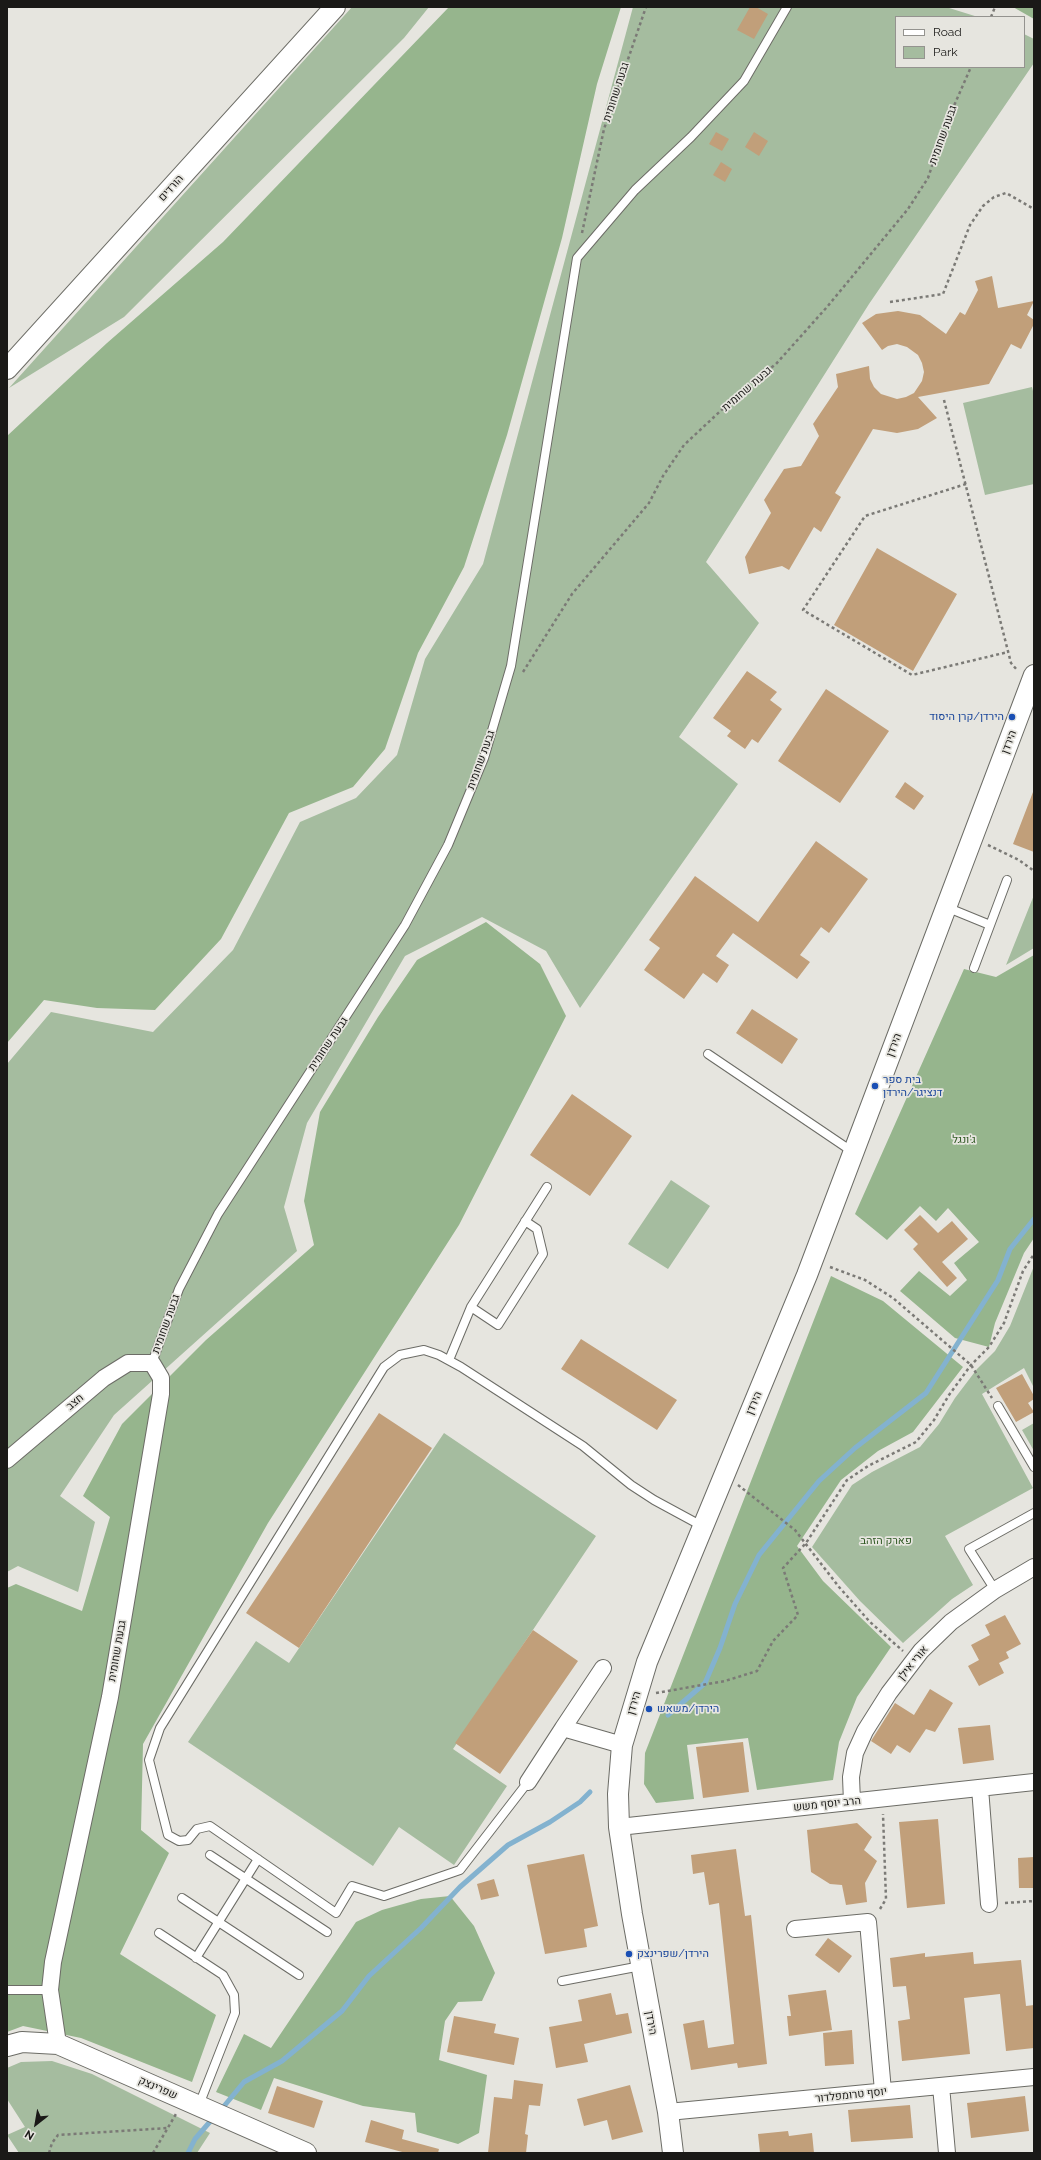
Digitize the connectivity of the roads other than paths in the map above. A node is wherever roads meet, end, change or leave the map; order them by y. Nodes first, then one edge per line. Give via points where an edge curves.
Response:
1 (335, 7) edge
2 (787, 7) edge
3 (7, 369) edge
4 (1032, 680) edge
5 (1007, 880) dead end
6 (946, 907) junction
7 (990, 925) junction
8 (974, 968) dead end
9 (708, 1054) dead end
10 (854, 1152) junction
11 (547, 1187) dead end
12 (525, 1221) junction
13 (471, 1307) junction
14 (449, 1360) junction
15 (152, 1363) junction
16 (998, 1406) road end
17 (7, 1460) edge
18 (1034, 1467) edge
19 (1034, 1513) edge
20 (702, 1526) junction
21 (1034, 1567) edge
22 (995, 1590) junction
23 (603, 1668) dead end
24 (563, 1728) junction
25 (622, 1745) junction
26 (528, 1782) joint
27 (1034, 1782) edge
28 (980, 1788) junction
29 (852, 1802) junction
30 (619, 1827) junction
31 (210, 1855) dead end
32 (258, 1859) junction
33 (245, 1878) junction
34 (182, 1898) dead end
35 (990, 1904) road end
36 (218, 1922) junction
37 (795, 1929) dead end
38 (327, 1932) dead end
39 (159, 1933) dead end
40 (196, 1958) junction
41 (641, 1966) junction
42 (299, 1975) dead end
43 (562, 1981) dead end
44 (7, 1990) edge
45 (50, 1990) junction
46 (58, 2044) junction
47 (7, 2046) edge
48 (1034, 2077) edge
49 (941, 2086) junction
50 (883, 2091) junction
51 (192, 2103) junction
52 (668, 2112) junction
53 (306, 2153) edge
54 (673, 2153) edge
55 (947, 2153) edge

1 - 3 street, הורדים
2 - 15 lane, גבעת שחומית via 744,81 691,137 635,190 577,258 510,666 484,758 448,845 405,925 218,1214 179,1288
4 - 6 street, הירדן
5 - 7 lane
6 - 7 lane
6 - 10 street, הירדן
7 - 8 lane
9 - 10 lane
10 - 20 street, הירדן
11 - 12 lane
12 - 13 lane
12 - 13 lane via 537,1229 543,1254 527,1280 498,1325
13 - 14 lane
14 - 20 lane via 584,1446 631,1485
14 - 32 lane via 424,1350 400,1355 384,1367 160,1728 151,1750 149,1760 168,1835 179,1841 188,1840 197,1829 210,1826
15 - 17 street, חצב via 128,1363 104,1378
15 - 45 street, גבעת שחומית via 161,1378 161,1394 108,1705 53,1962
16 - 18 lane
19 - 22 lane via 969,1549
20 - 25 street, הירדן via 635,1697
21 - 22 street, אורי אילן
22 - 29 street, אורי אילן via 951,1622 914,1660 889,1693 858,1747 851,1777
23 - 24 street
24 - 25 street
24 - 26 street
25 - 30 street, הירדן via 618,1794
26 - 32 lane via 460,1870 384,1896 352,1886 336,1913
27 - 28 street, הרב יוסף משש
28 - 29 street, הרב יוסף משש
28 - 35 street
29 - 30 street, הרב יוסף משש
30 - 41 street, הירדן
31 - 33 lane
32 - 33 lane
33 - 36 lane
33 - 38 lane
34 - 36 lane
36 - 40 lane
36 - 42 lane
37 - 50 street via 868,1922
39 - 40 lane
40 - 51 lane via 223,1975 234,1995 235,2013
41 - 43 lane
41 - 52 street, הירדן
44 - 45 lane
45 - 46 street, גבעת שחומית
46 - 47 street, שפרינצק via 22,2042
46 - 51 street, שפרינצק
48 - 49 street, יוסף טרומפלדור
49 - 50 street, יוסף טרומפלדור
49 - 55 street
50 - 52 street, יוסף טרומפלדור
51 - 53 street, שפרינצק
52 - 54 street, הירדן

